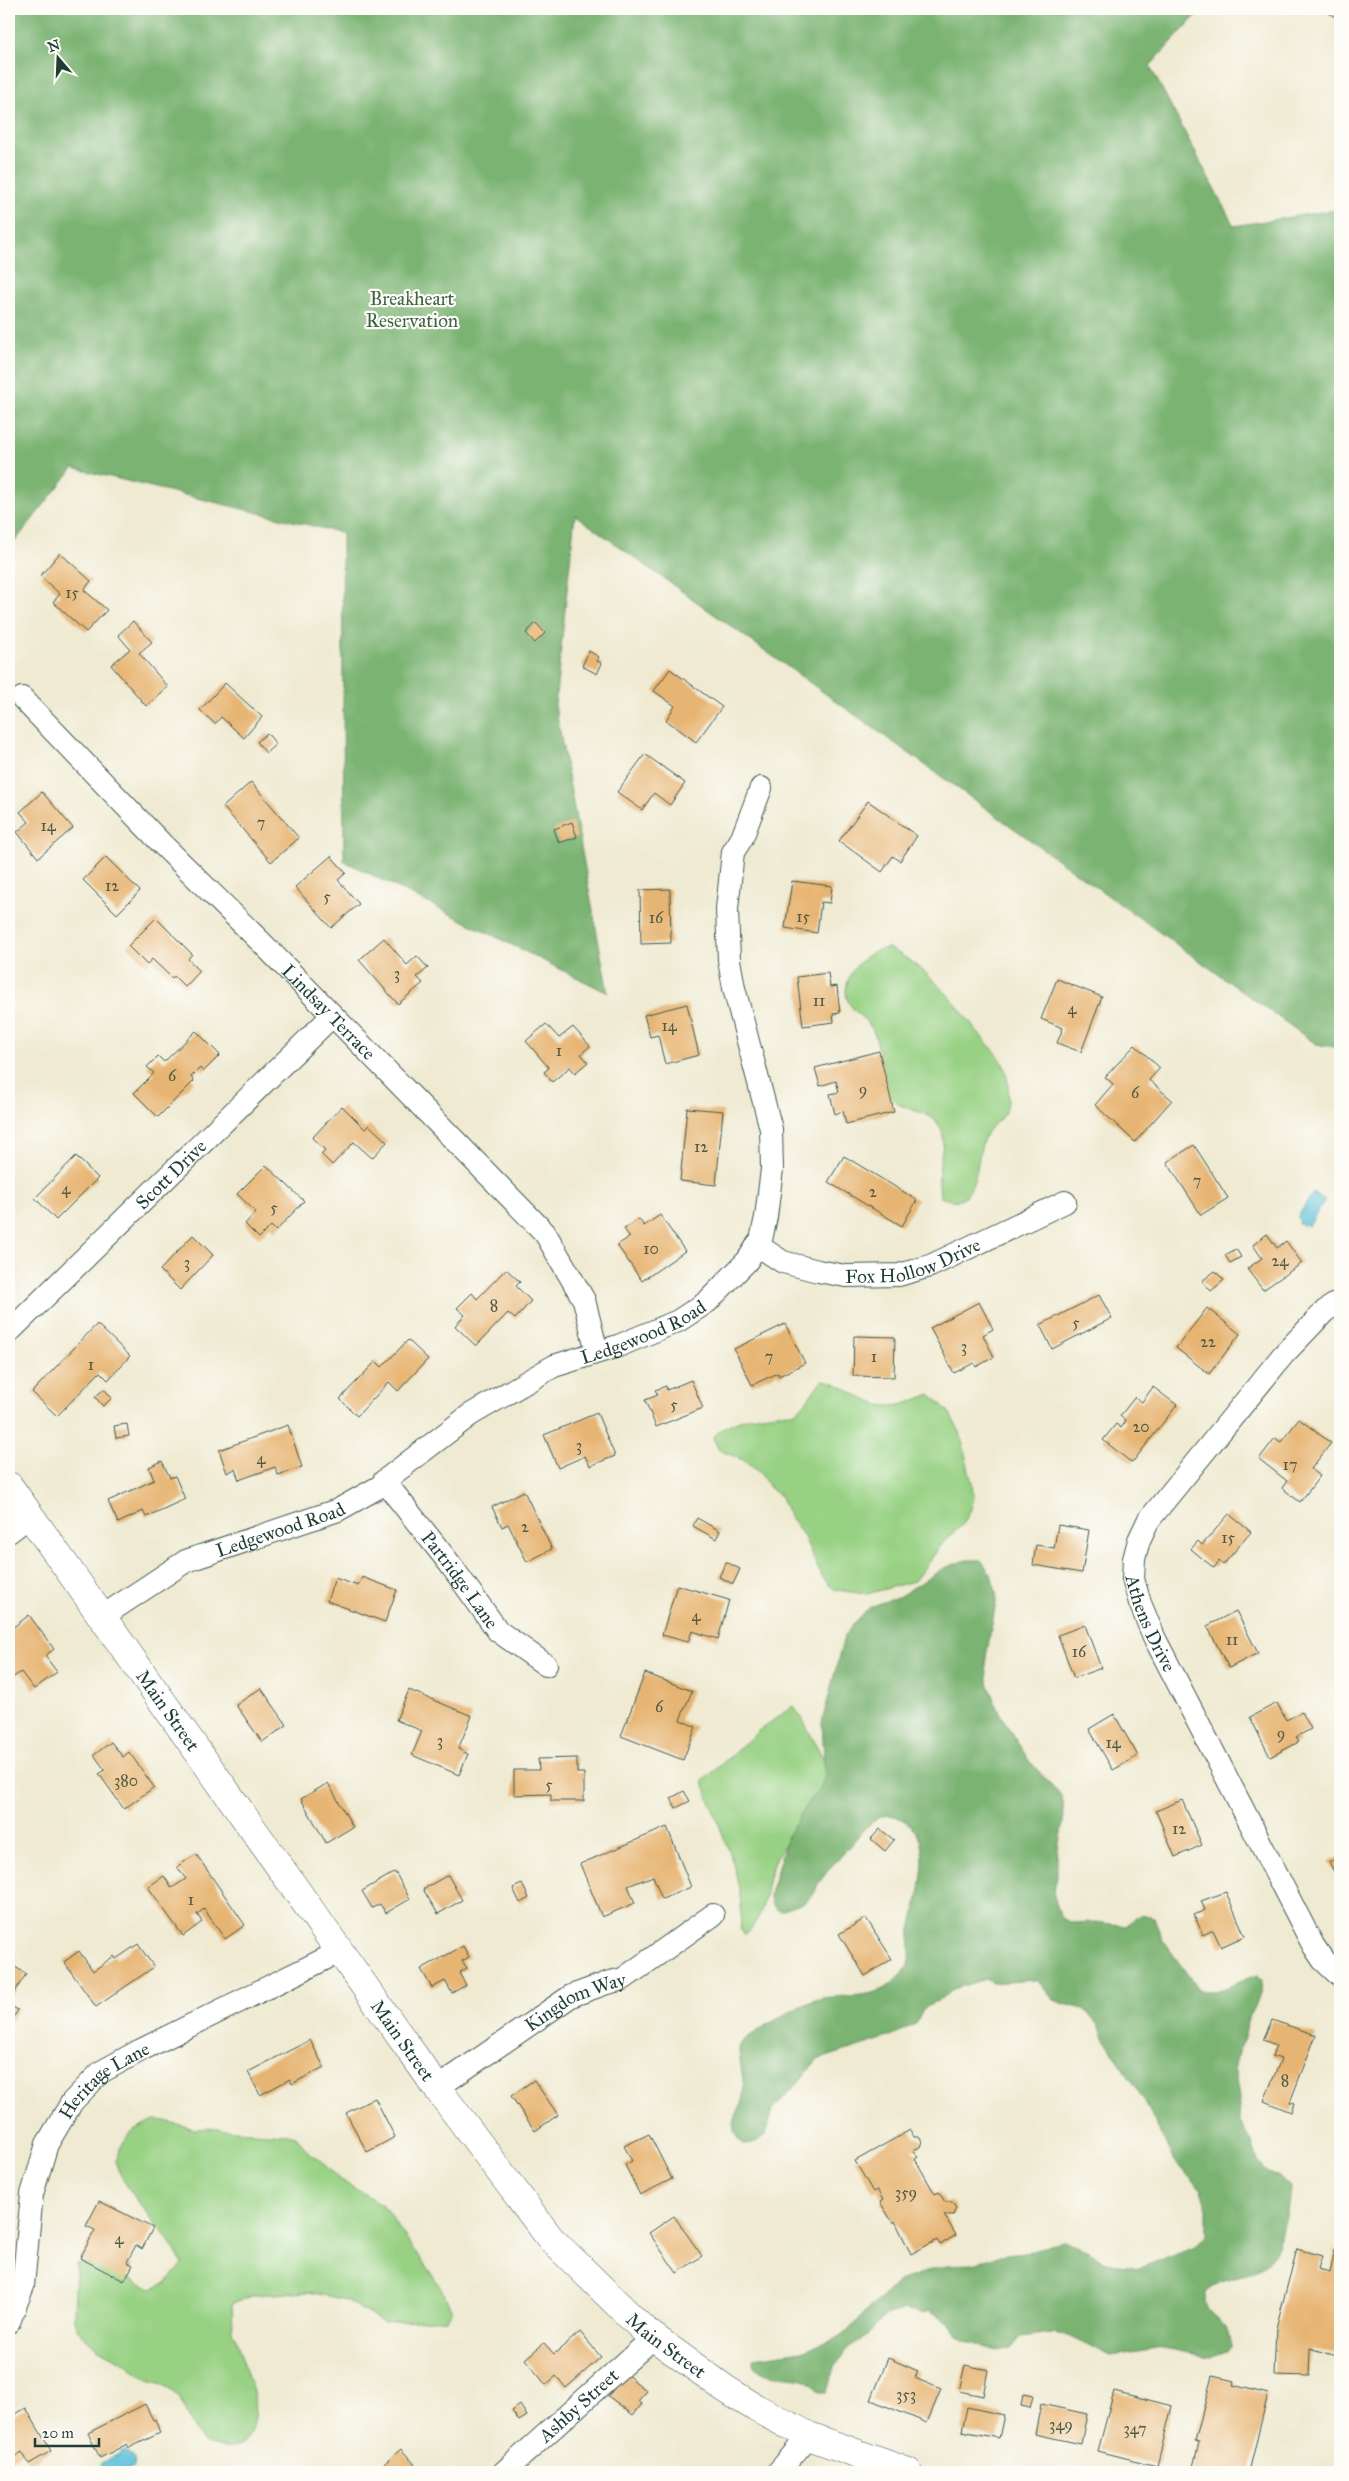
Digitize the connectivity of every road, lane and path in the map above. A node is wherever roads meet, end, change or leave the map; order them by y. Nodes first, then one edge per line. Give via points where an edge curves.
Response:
1 (22, 698) dead end
2 (762, 788) dead end
3 (332, 1016) junction
4 (1066, 1202) dead end
5 (757, 1245) junction
6 (1340, 1302) edge
7 (9, 1332) edge
8 (597, 1352) junction
9 (386, 1483) junction
10 (9, 1486) edge
11 (30, 1516) junction
12 (9, 1532) edge
13 (103, 1616) junction
14 (546, 1665) dead end
15 (713, 1915) dead end
16 (341, 1951) junction
17 (1340, 1976) edge
18 (437, 2088) junction
19 (9, 2322) edge
20 (654, 2337) junction
21 (809, 2436) junction
22 (504, 2472) edge
23 (778, 2472) edge
24 (908, 2472) edge

1 - 3 street, Lindsay Terrace
2 - 5 street, Ledgewood Road via 734,852 728,908 729,960 734,988 771,1129 769,1194
3 - 7 street, Scott Drive
3 - 8 street, Lindsay Terrace via 545,1233 584,1300
4 - 5 street, Fox Hollow Drive via 930,1266 899,1275 846,1276 818,1271 783,1262
5 - 8 street, Ledgewood Road via 747,1261 708,1302 678,1321
6 - 17 street, Athens Drive via 1325,1311 1283,1355 1161,1503 1139,1540 1133,1579 1154,1636 1313,1945
8 - 9 street, Ledgewood Road via 554,1366 483,1407 384,1481
9 - 13 street, Ledgewood Road via 338,1510 186,1561
9 - 14 street, Partridge Lane via 498,1631
10 - 11 main road, Main Street
11 - 12 street
11 - 13 main road, Main Street
13 - 16 main road, Main Street
15 - 18 street, Kingdom Way via 623,1980 572,1996
16 - 18 main road, Main Street
16 - 19 street, Heritage Lane via 101,2072 72,2102 47,2144 32,2194 23,2286
18 - 20 main road, Main Street via 550,2238 608,2297
20 - 21 main road, Main Street via 756,2408
20 - 22 street, Ashby Street
21 - 23 street
21 - 24 main road, Main Street

